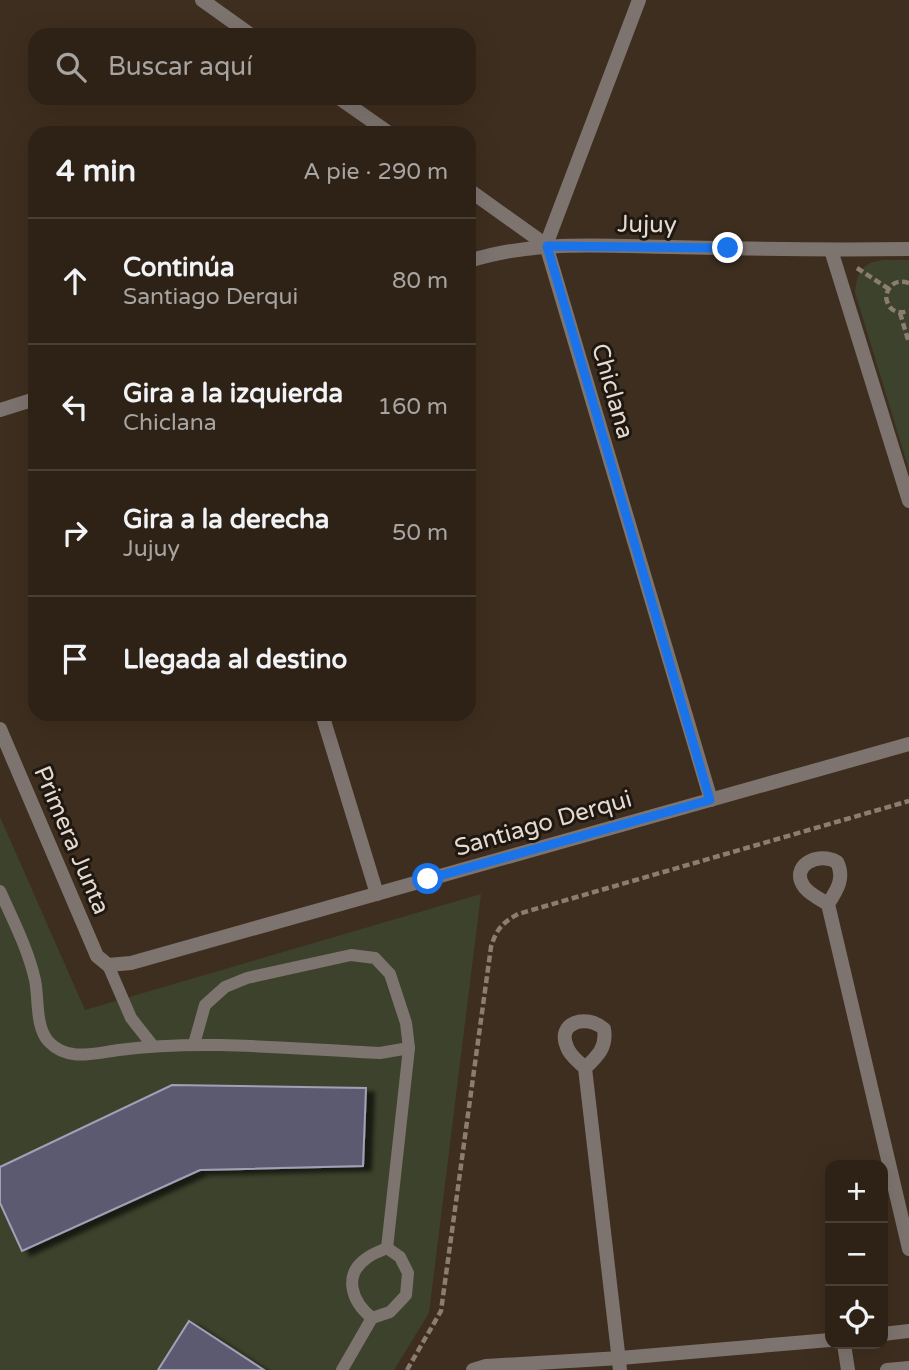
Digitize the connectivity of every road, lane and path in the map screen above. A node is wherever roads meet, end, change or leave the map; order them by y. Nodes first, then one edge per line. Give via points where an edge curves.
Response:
1 (202, 0) edge
2 (639, 0) edge
3 (241, 28) edge
4 (350, 105) edge
5 (379, 126) edge
6 (476, 195) edge
7 (547, 246) junction
8 (909, 249) edge
9 (831, 250) junction
10 (476, 259) edge
11 (909, 283) edge
12 (909, 311) edge
13 (900, 313) junction
14 (909, 343) edge
15 (28, 401) edge
16 (0, 410) edge
17 (909, 501) edge
18 (324, 721) edge
19 (0, 729) edge
20 (909, 744) edge
21 (710, 800) junction
22 (0, 891) edge
23 (377, 894) junction
24 (828, 904) dead end
25 (108, 965) junction
26 (194, 1044) junction
27 (153, 1046) junction
28 (409, 1048) junction
29 (585, 1068) dead end
30 (387, 1248) junction
31 (909, 1249) edge
32 (372, 1318) junction
33 (909, 1331) edge
34 (888, 1333) edge
35 (825, 1341) edge
36 (845, 1349) edge
37 (620, 1364) edge
38 (530, 1366) edge
39 (909, 1368) edge
40 (342, 1370) edge
41 (473, 1370) edge
42 (848, 1370) edge
43 (887, 1370) edge

1 - 3 street
2 - 7 street
4 - 5 street
6 - 7 street
7 - 9 street, Jujuy
7 - 10 street, Jujuy
7 - 21 street, Chiclana
8 - 9 street, Jujuy
9 - 17 street
11 - 13 path via 895,283 887,291 889,307
12 - 13 path
13 - 14 path
15 - 16 street
18 - 23 street
19 - 25 street, Primera Junta via 97,956
20 - 21 street, Santiago Derqui
21 - 23 street, Santiago Derqui
22 - 27 lane via 29,956 42,1031 48,1041 73,1056
23 - 25 street, Santiago Derqui
24 - 31 street
25 - 27 lane via 131,1018
26 - 27 lane
26 - 28 lane via 380,1052
26 - 28 lane via 205,1005 225,987 351,955 375,958 390,974
28 - 30 lane
29 - 37 street
30 - 32 lane via 365,1258 354,1276 352,1293
30 - 32 lane via 400,1256 408,1273 406,1294 390,1312
32 - 40 lane
33 - 34 street
35 - 37 street
36 - 42 street
37 - 38 street
38 - 41 street
39 - 43 street

